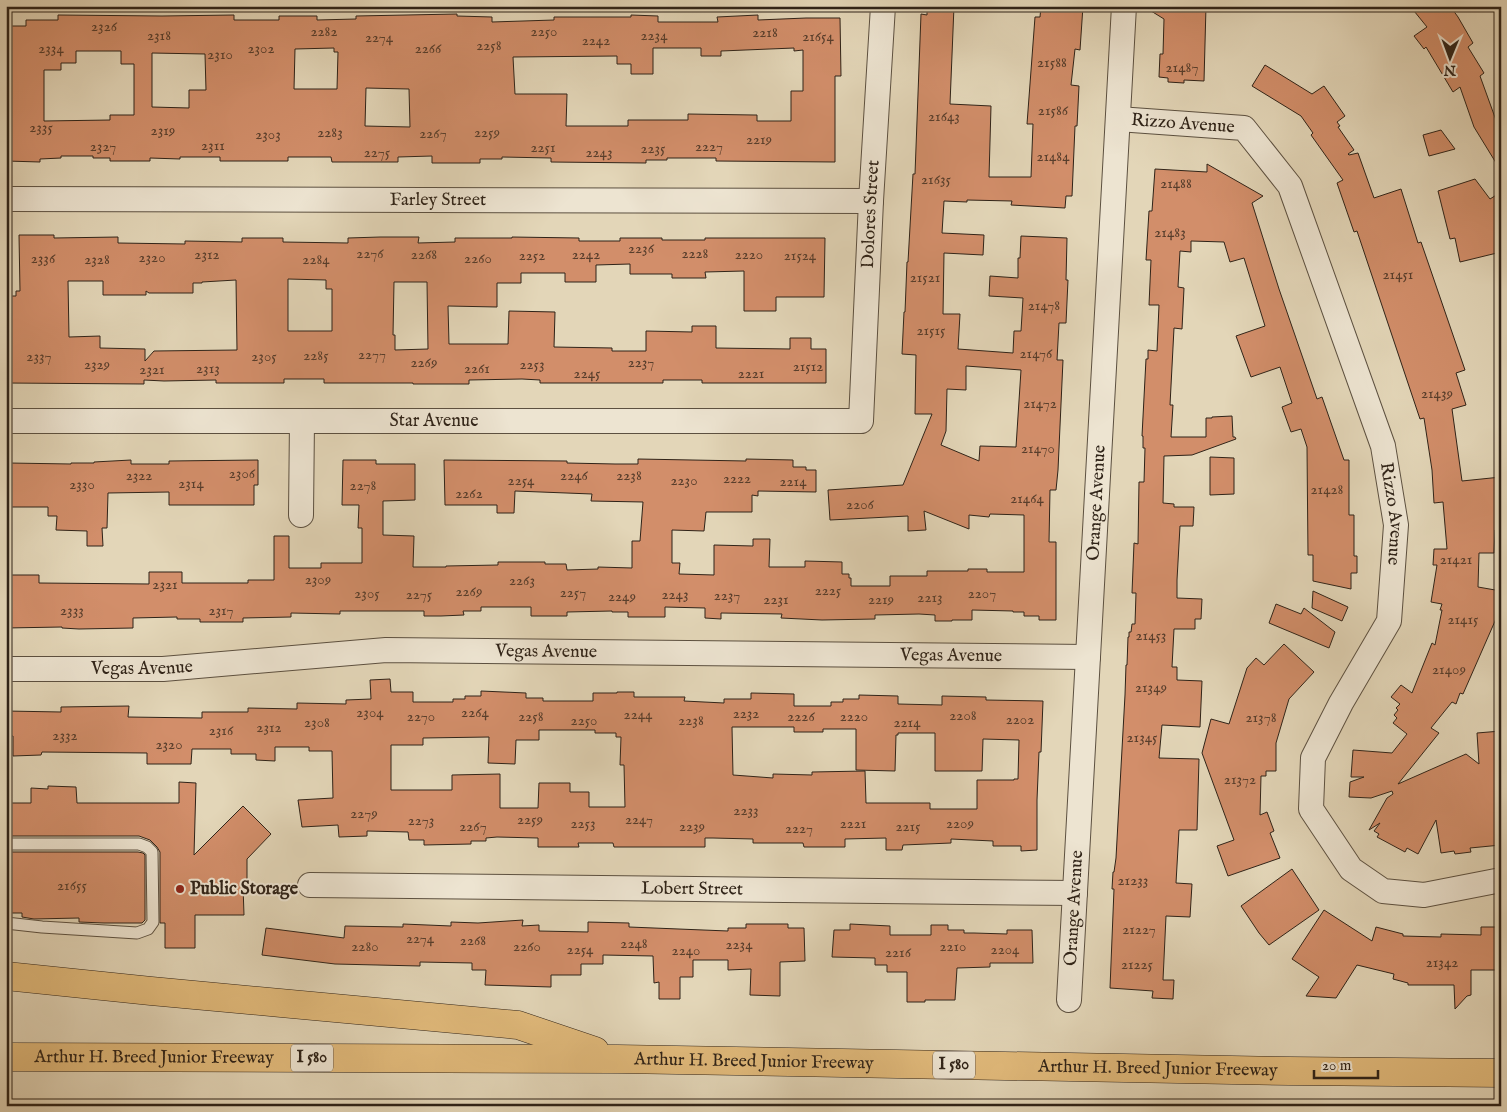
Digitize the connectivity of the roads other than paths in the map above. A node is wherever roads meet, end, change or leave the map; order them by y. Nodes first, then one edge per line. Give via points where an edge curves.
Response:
1 (883, 6) edge
2 (1124, 6) edge
3 (1118, 119) junction
4 (6, 199) edge
5 (871, 201) junction
6 (302, 420) junction
7 (6, 421) edge
8 (861, 422) joint
9 (301, 515) dead end
10 (1088, 657) junction
11 (6, 669) edge
12 (6, 844) edge
13 (1501, 880) edge
14 (310, 884) dead end
15 (1075, 893) junction
16 (6, 923) edge
17 (6, 976) edge
18 (1069, 1000) dead end
19 (6, 1057) edge
20 (618, 1059) junction
21 (1501, 1073) edge

1 - 5 street, Dolores Street
2 - 3 street, Orange Avenue
3 - 10 street, Orange Avenue
3 - 13 street, Rizzo Avenue via 1244,128 1290,186 1384,446 1396,525 1388,621 1313,758 1311,809 1351,869 1383,891 1424,895
4 - 5 street, Farley Street
5 - 8 street, Dolores Street
6 - 7 street, Star Avenue
6 - 8 street, Star Avenue
6 - 9 street
10 - 11 street, Vegas Avenue via 386,650 163,669
10 - 15 street, Orange Avenue
12 - 16 lane via 146,846 152,852 153,922 148,929 137,933
14 - 15 street, Lobert Street
15 - 18 street, Orange Avenue
17 - 20 highway via 518,1025
19 - 20 highway, Arthur H. Breed Junior Freeway / I 580
20 - 21 highway, Arthur H. Breed Junior Freeway / I 580

